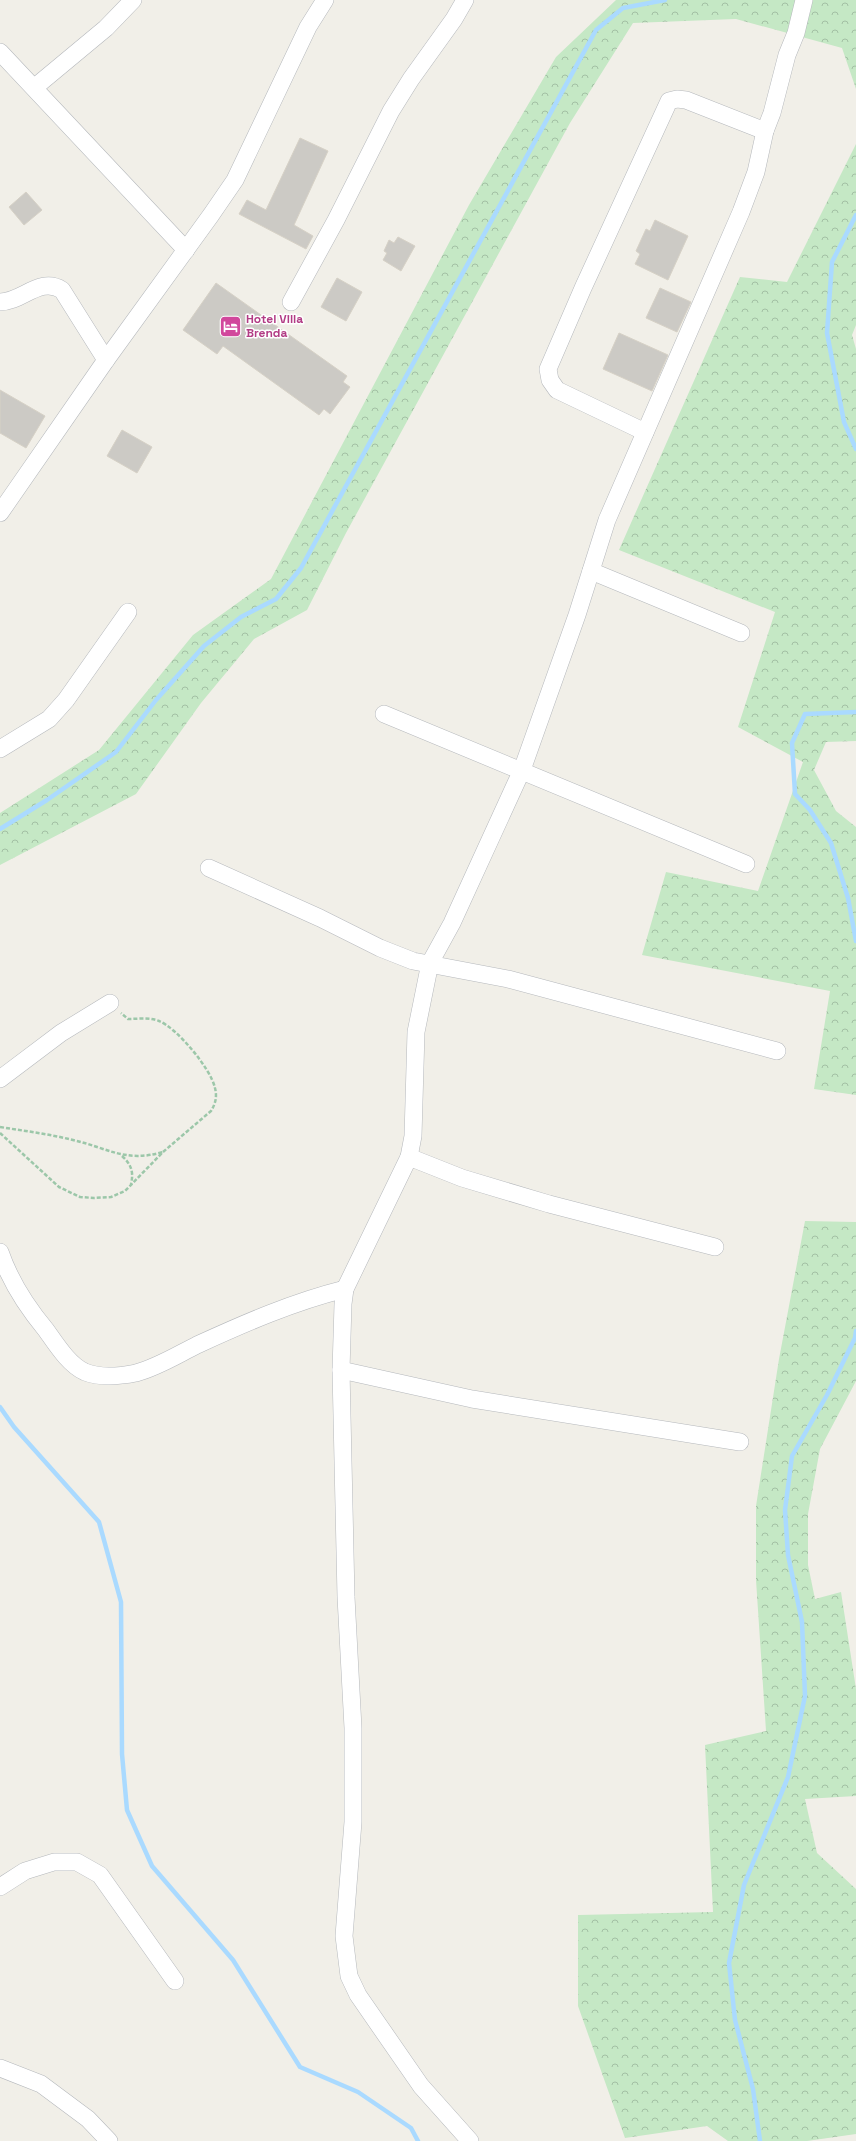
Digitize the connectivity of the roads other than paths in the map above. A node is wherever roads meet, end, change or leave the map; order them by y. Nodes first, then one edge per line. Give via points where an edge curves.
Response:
1 (133, 0) edge
2 (325, 0) edge
3 (465, 0) edge
4 (804, 0) edge
5 (0, 52) edge
6 (35, 87) junction
7 (765, 131) junction
8 (186, 250) junction
9 (0, 302) edge
10 (291, 302) dead end
11 (106, 360) junction
12 (645, 432) junction
13 (0, 512) edge
14 (591, 571) junction
15 (128, 612) dead end
16 (741, 633) dead end
17 (384, 714) dead end
18 (0, 748) edge
19 (522, 770) junction
20 (746, 864) dead end
21 (209, 868) dead end
22 (430, 963) junction
23 (110, 1003) road end
24 (777, 1052) dead end
25 (0, 1078) edge
26 (408, 1157) junction
27 (715, 1247) dead end
28 (0, 1252) edge
29 (6, 1284) edge
30 (345, 1289) junction
31 (341, 1370) junction
32 (740, 1442) dead end
33 (0, 1886) edge
34 (175, 1981) dead end
35 (0, 2068) edge
36 (109, 2141) edge
37 (470, 2141) edge

1 - 6 street via 106,28
2 - 8 street via 308,27 235,180
3 - 10 street via 391,111
4 - 7 street
5 - 6 street
6 - 8 street
7 - 12 street via 756,172 741,212
7 - 12 street via 686,100 669,101 548,369 550,380 557,390
8 - 11 street
9 - 11 street via 44,285 55,286 62,290
11 - 13 street
12 - 14 street via 607,520
14 - 16 street
14 - 19 street
15 - 18 street via 66,700 49,719
17 - 19 street
19 - 20 street
19 - 22 street via 452,923
21 - 22 street via 380,948 413,961
22 - 24 street via 508,979
22 - 26 street via 416,1032 413,1136
23 - 25 street via 61,1033
26 - 27 street via 462,1178 549,1204
26 - 30 street
28 - 29 street
29 - 30 street via 70,1360 84,1372 99,1376 150,1369 293,1304
30 - 31 street
31 - 32 street via 472,1399
31 - 37 street via 346,1596 353,1728 353,1822 344,1936 349,1976 369,2013 421,2086
33 - 34 street via 25,1871 54,1862 77,1862 100,1875
35 - 36 street via 41,2084 88,2119

